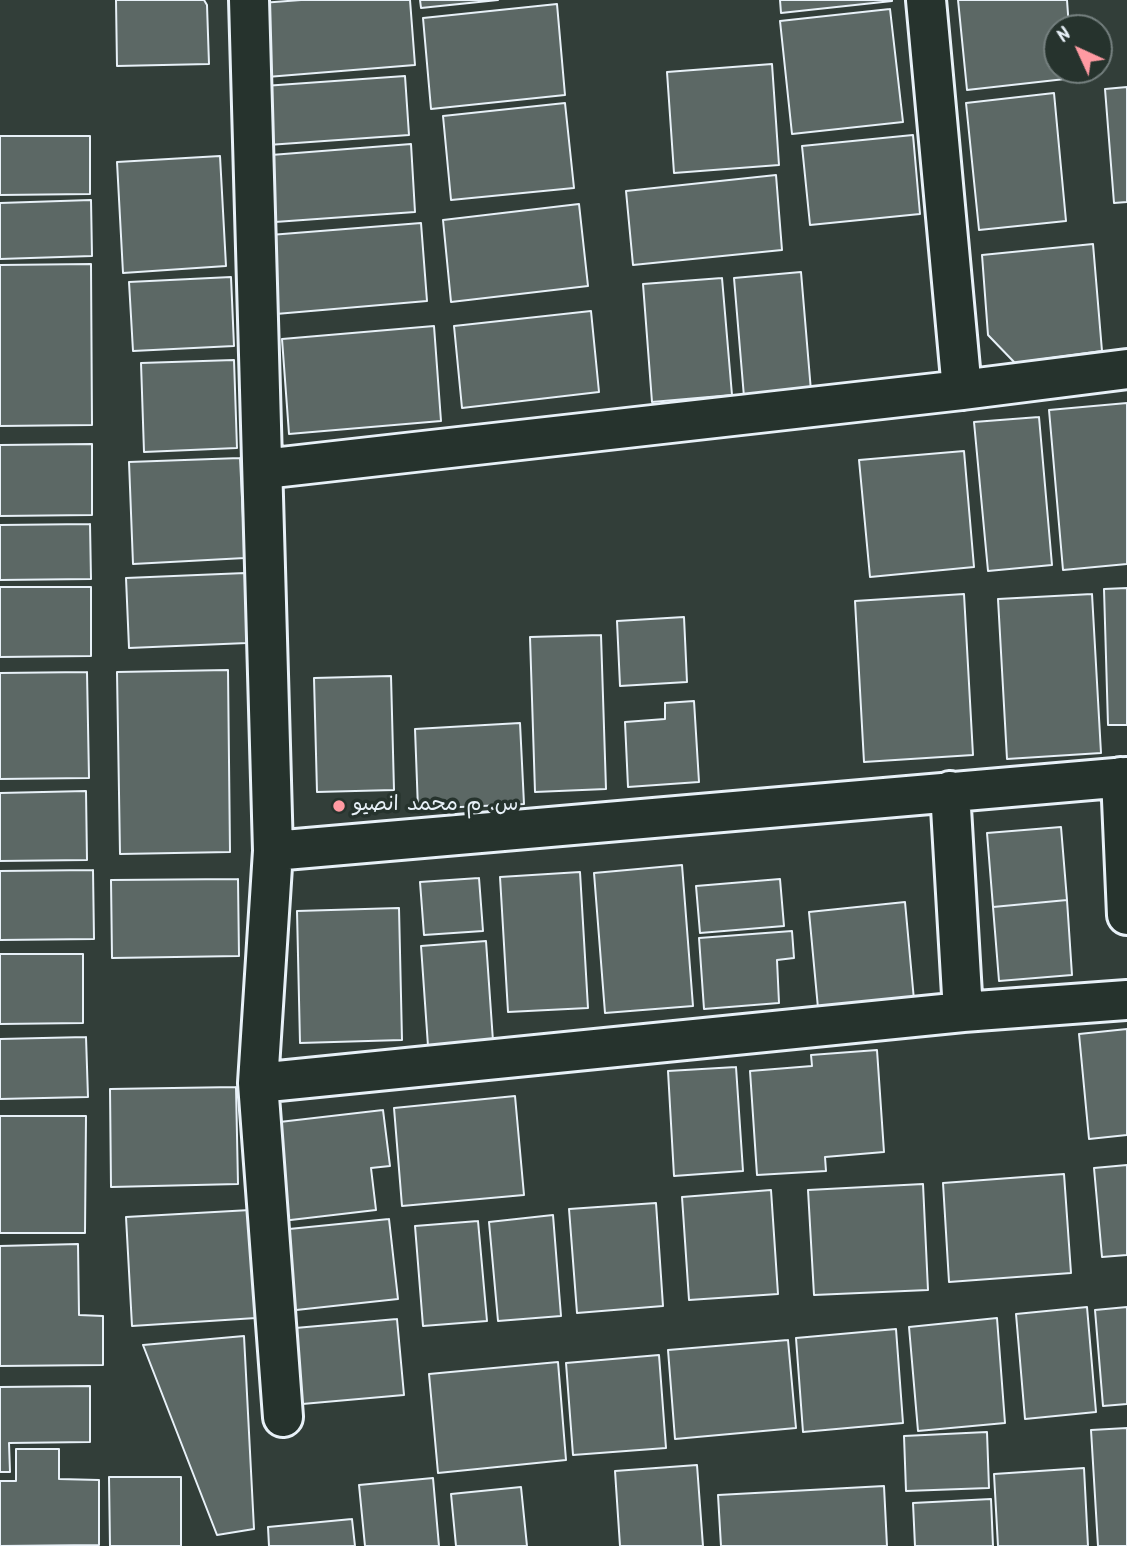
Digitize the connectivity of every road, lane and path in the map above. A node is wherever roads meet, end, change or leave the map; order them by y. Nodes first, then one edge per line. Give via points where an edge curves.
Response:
1 (249, 0) edge
2 (926, 0) edge
3 (1127, 369) edge
4 (962, 390) junction
5 (264, 469) junction
6 (1124, 777) edge
7 (950, 791) junction
8 (273, 851) junction
9 (1127, 915) edge
10 (1127, 1000) edge
11 (963, 1012) junction
12 (258, 1083) junction
13 (283, 1417) dead end

1 - 5 street
2 - 4 street
3 - 4 street
4 - 5 street
5 - 8 street
6 - 7 street
6 - 9 street
7 - 8 street
7 - 11 street
8 - 12 street
10 - 11 street
11 - 12 street
12 - 13 street

